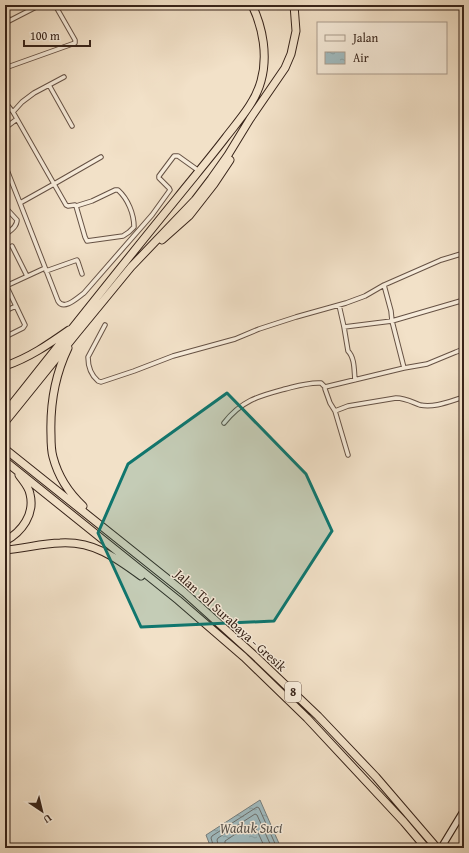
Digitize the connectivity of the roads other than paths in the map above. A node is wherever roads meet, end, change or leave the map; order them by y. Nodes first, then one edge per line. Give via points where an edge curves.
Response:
1 (40, 5) edge
2 (55, 5) edge
3 (252, 5) edge
4 (294, 5) edge
5 (5, 10) edge
6 (7, 22) edge
7 (5, 68) edge
8 (64, 77) dead end
9 (49, 85) junction
10 (5, 102) edge
11 (13, 112) junction
12 (17, 119) junction
13 (72, 126) dead end
14 (5, 128) edge
15 (101, 157) dead end
16 (5, 165) edge
17 (199, 171) junction
18 (54, 184) junction
19 (20, 203) junction
20 (76, 206) junction
21 (5, 207) edge
22 (5, 235) edge
23 (12, 246) dead end
24 (464, 253) edge
25 (46, 270) junction
26 (82, 274) dead end
27 (27, 276) junction
28 (6, 285) edge
29 (384, 285) junction
30 (464, 300) edge
31 (339, 305) junction
32 (16, 306) junction
33 (5, 312) edge
34 (392, 320) junction
35 (77, 324) junction
36 (105, 325) dead end
37 (344, 327) junction
38 (76, 334) junction
39 (5, 337) edge
40 (464, 349) edge
41 (5, 366) edge
42 (404, 368) junction
43 (355, 380) junction
44 (325, 387) junction
45 (464, 397) edge
46 (335, 411) junction
47 (5, 413) edge
48 (5, 422) edge
49 (224, 423) dead end
50 (5, 449) edge
51 (348, 455) dead end
52 (5, 461) edge
53 (14, 468) junction
54 (5, 541) edge
55 (5, 550) edge
56 (134, 551) junction
57 (178, 600) junction
58 (464, 810) edge
59 (426, 848) edge
60 (437, 848) edge
61 (441, 848) edge

1 - 6 street
2 - 7 street via 75,44
3 - 17 highway via 264,43 261,82 245,113
4 - 38 highway via 296,31 285,68 258,108 214,184 189,216 131,267
5 - 6 street
8 - 9 street
9 - 11 street via 34,93
9 - 13 street
10 - 11 street
11 - 12 street
12 - 14 street
12 - 18 street
15 - 18 street
16 - 19 street
17 - 25 street via 178,156 174,156 159,176 170,189 169,193 84,293 75,300 62,306 59,304
17 - 35 highway
18 - 19 street
18 - 20 street via 66,205
19 - 25 street
20 - 20 street via 118,190 129,205 134,227 123,236 87,241
21 - 22 street via 17,222
23 - 27 street
24 - 29 street via 441,260
25 - 26 street via 77,260
25 - 27 street
27 - 28 street
28 - 32 street
29 - 31 street via 365,296
29 - 34 street
30 - 34 street
31 - 36 street via 173,356 101,382 91,372 88,357
31 - 37 street
32 - 33 street
32 - 39 street via 24,326
34 - 37 street
34 - 42 street
35 - 41 highway via 28,357
35 - 47 highway
37 - 43 street via 348,352 353,358
38 - 48 highway
38 - 56 highway via 64,356 52,401 53,456 62,479 74,497
40 - 42 street via 427,364
42 - 43 street
43 - 44 street
44 - 46 street
44 - 49 street via 321,383 310,383 264,395 245,403
45 - 46 street via 432,406 396,398 348,406
46 - 51 street
50 - 56 highway, Jalan Tol Surabaya - Gresik / 8
52 - 53 highway, Jalan Tol Surabaya - Gresik / 8
53 - 54 highway via 29,490 30,508 28,518 22,527
53 - 57 highway, Jalan Tol Surabaya - Gresik / 8
55 - 57 highway via 61,542 87,545 114,557
56 - 60 highway, Jalan Tol Surabaya - Gresik / 8 via 201,606 318,716 376,777
57 - 59 highway, Jalan Tol Surabaya - Gresik / 8 via 244,657 307,718
58 - 61 main road

